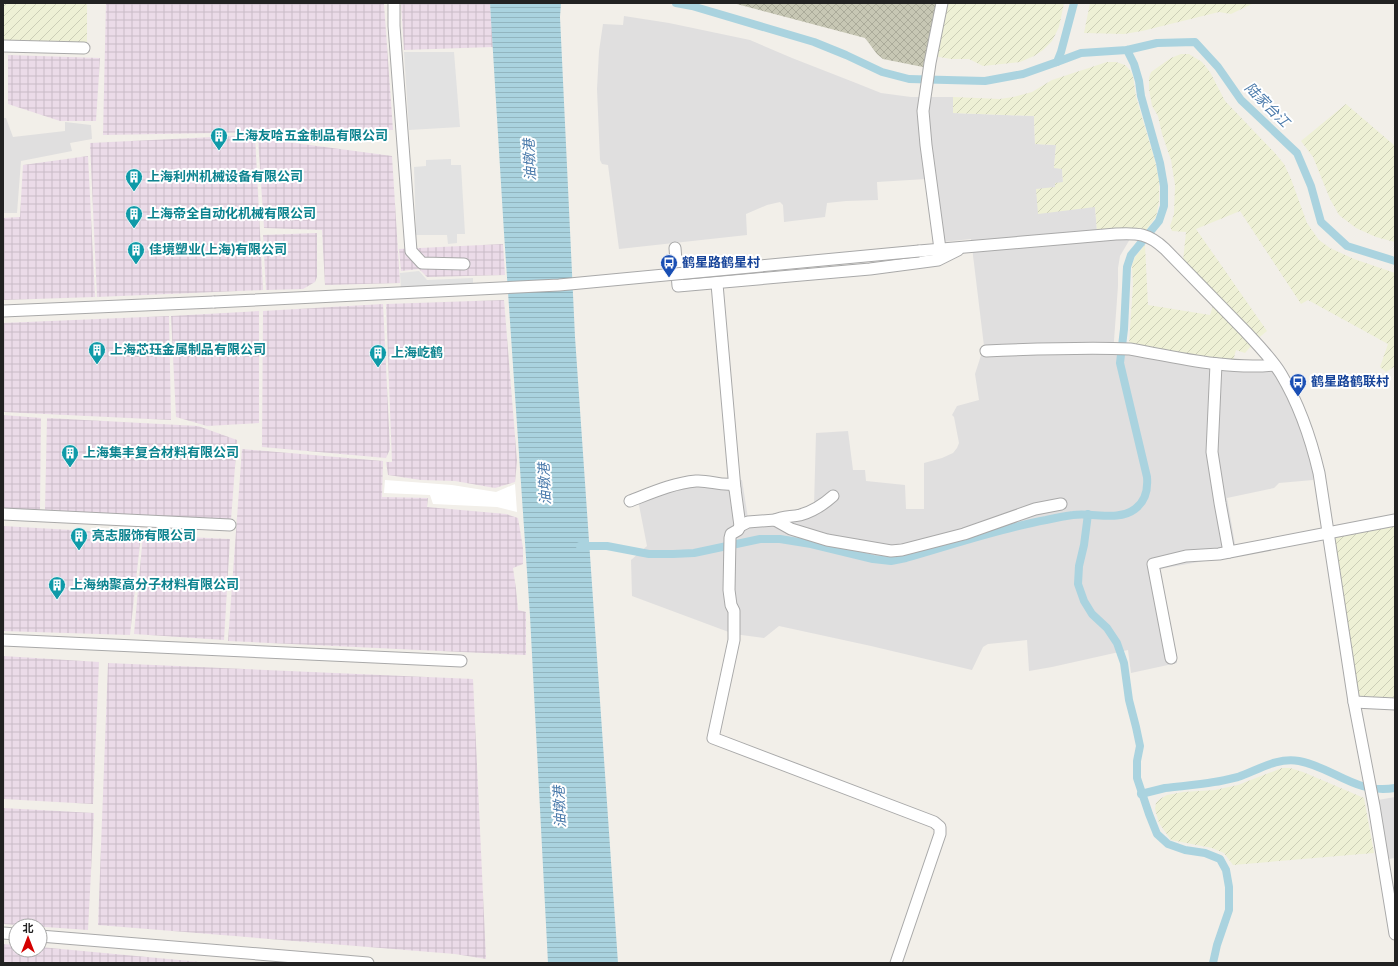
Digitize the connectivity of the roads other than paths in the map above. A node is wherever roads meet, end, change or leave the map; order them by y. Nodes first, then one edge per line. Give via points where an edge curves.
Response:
1 (394, 3) edge
2 (942, 3) edge
3 (3, 46) edge
4 (84, 48) dead end
5 (964, 247) junction
6 (675, 248) dead end
7 (940, 249) junction
8 (464, 264) dead end
9 (717, 284) junction
10 (3, 311) edge
11 (986, 351) dead end
12 (1216, 364) junction
13 (1274, 365) junction
14 (735, 489) junction
15 (833, 496) dead end
16 (630, 501) dead end
17 (1060, 504) dead end
18 (3, 514) edge
19 (775, 520) junction
20 (1395, 520) edge
21 (230, 525) dead end
22 (740, 526) junction
23 (1328, 533) junction
24 (1229, 552) junction
25 (3, 640) edge
26 (1171, 658) dead end
27 (461, 661) dead end
28 (1354, 702) junction
29 (1395, 704) edge
30 (1395, 934) edge
31 (48, 937) edge
32 (368, 963) edge
33 (896, 963) edge

1 - 8 street via 411,251 422,263
2 - 7 street via 923,111
3 - 4 street
5 - 7 street
5 - 9 street via 938,260
5 - 13 street via 1116,234 1140,234 1156,240
6 - 9 street via 678,286
7 - 10 street, bridge via 559,285
9 - 14 street
11 - 12 street via 1114,348
12 - 13 street
12 - 24 street via 1212,452
13 - 23 street via 1294,398 1314,454
14 - 16 street via 734,484 696,481 657,490
14 - 22 street
15 - 19 street via 801,515
17 - 19 street via 1035,509 964,534 891,551 827,540 791,529
18 - 21 street
19 - 22 street via 748,522
20 - 23 street
22 - 33 street via 730,538 729,590 734,611 734,640 713,738 934,822 940,827 940,834
23 - 24 street
23 - 28 street
24 - 26 street via 1186,556 1153,564
25 - 27 street
28 - 29 street
28 - 30 street
31 - 32 street

